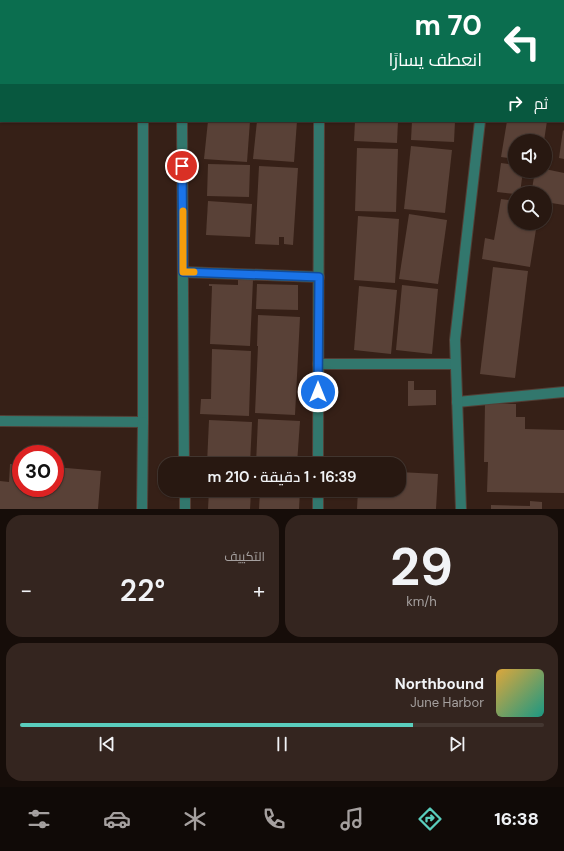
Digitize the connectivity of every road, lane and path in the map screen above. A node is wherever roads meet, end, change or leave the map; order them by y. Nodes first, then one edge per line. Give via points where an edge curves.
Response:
1 (143, 122) edge
2 (182, 122) edge
3 (319, 122) edge
4 (480, 122) edge
5 (183, 272) junction
6 (319, 277) junction
7 (318, 364) junction
8 (455, 364) junction
9 (564, 392) edge
10 (457, 402) junction
11 (0, 421) edge
12 (143, 422) junction
13 (184, 457) edge
14 (318, 457) edge
15 (184, 497) edge
16 (318, 497) edge
17 (142, 509) edge
18 (185, 509) edge
19 (318, 509) edge
20 (461, 509) edge

1 - 12 street
2 - 5 street
3 - 6 street
4 - 8 street via 454,340
5 - 6 street
5 - 13 street
6 - 7 street
7 - 8 street
7 - 14 street
8 - 10 street
9 - 10 street
10 - 20 street
11 - 12 street
12 - 17 street
15 - 18 street
16 - 19 street

